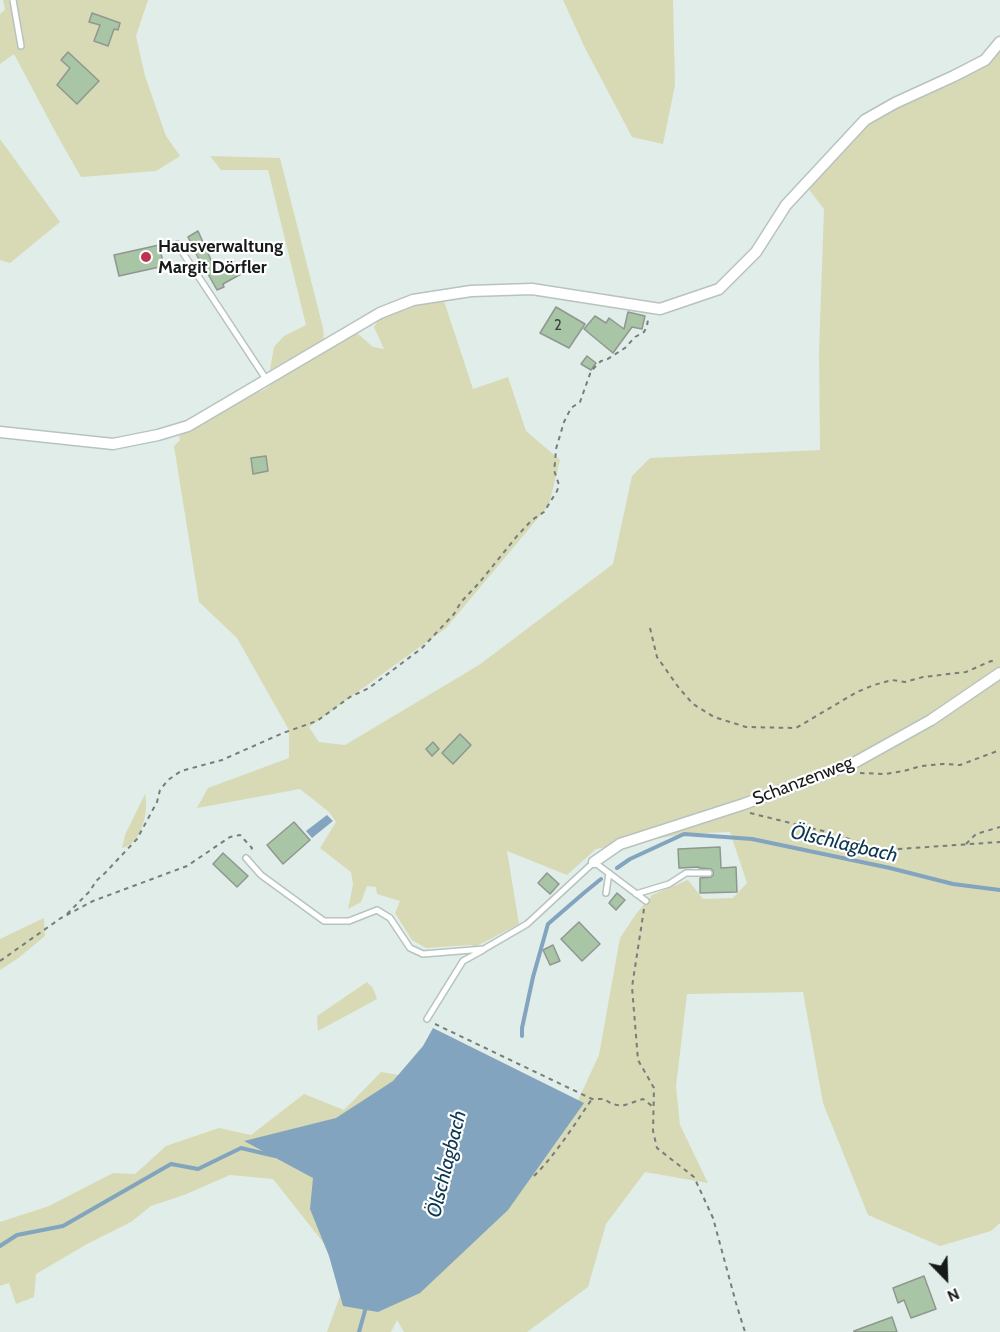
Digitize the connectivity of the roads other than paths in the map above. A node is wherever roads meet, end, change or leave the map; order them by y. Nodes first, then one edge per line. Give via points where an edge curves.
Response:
1 (14, 0) edge
2 (1000, 42) edge
3 (21, 46) dead end
4 (177, 244) dead end
5 (266, 379) junction
6 (0, 432) edge
7 (1000, 673) edge
8 (246, 858) road end
9 (594, 862) junction
10 (609, 873) junction
11 (709, 873) dead end
12 (606, 892) dead end
13 (636, 894) junction
14 (646, 901) road end
15 (484, 949) junction
16 (427, 1019) road end

1 - 3 lane
2 - 5 street via 985,60 865,120 786,205 756,252 719,289 660,309 532,289 471,291 413,300 380,313
4 - 5 lane
5 - 6 street via 188,426 113,444
7 - 9 street, Schanzenweg via 932,720 852,764 620,844
8 - 15 lane via 261,875 324,921 349,921 377,910 390,918 410,948 423,954
9 - 10 lane
9 - 15 lane via 526,924
10 - 12 lane
10 - 13 lane
11 - 13 lane via 686,873 669,884
13 - 14 lane
15 - 16 lane via 463,961

